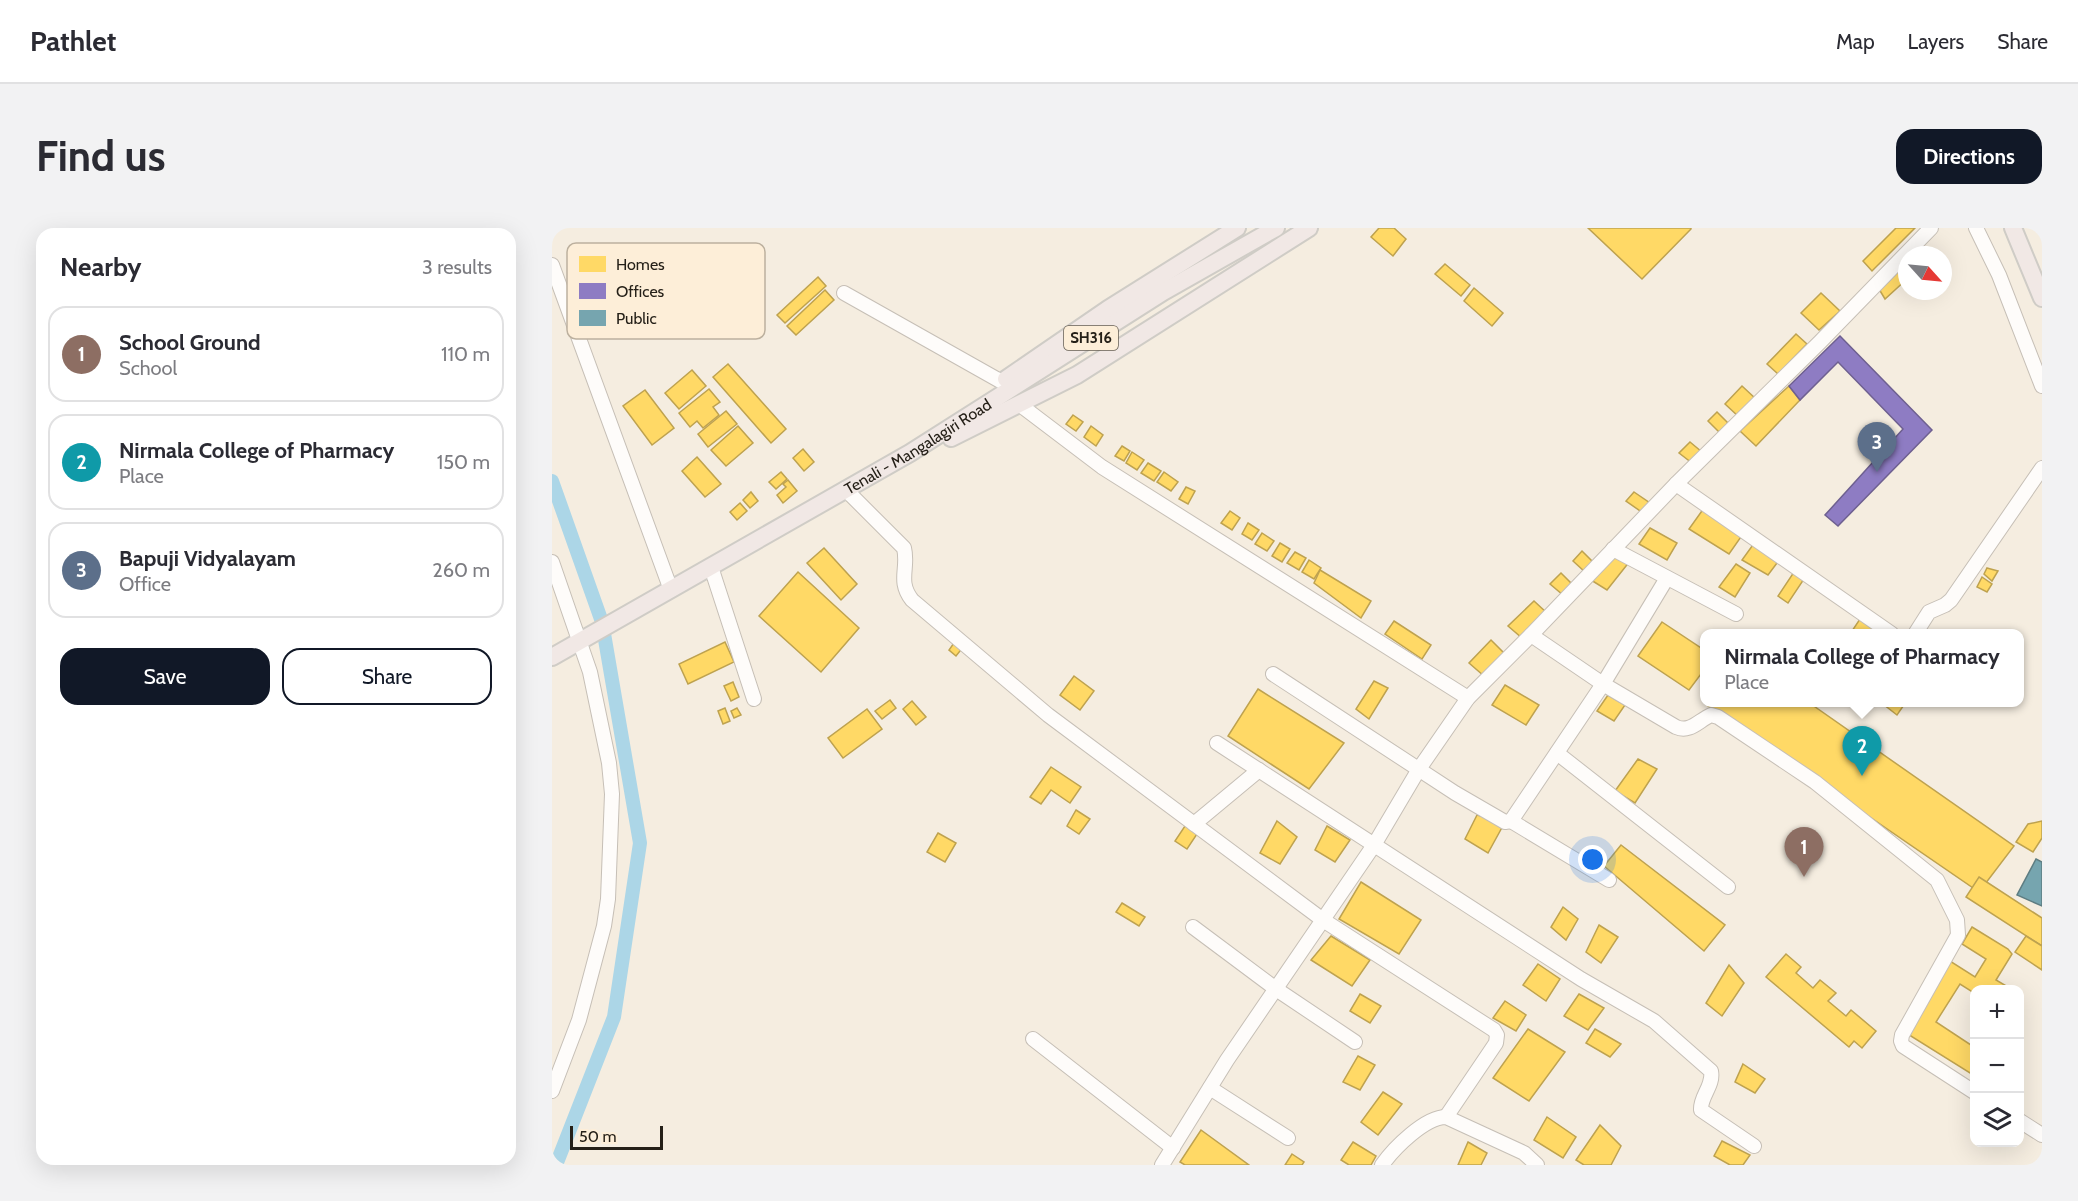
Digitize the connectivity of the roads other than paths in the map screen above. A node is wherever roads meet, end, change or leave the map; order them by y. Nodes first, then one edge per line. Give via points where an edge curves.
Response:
1 (1237, 228) edge
2 (1276, 228) edge
3 (1309, 228) edge
4 (1931, 228) edge
5 (1976, 228) edge
6 (2013, 228) edge
7 (552, 265) edge
8 (844, 293) dead end
9 (2042, 298) edge
10 (567, 305) edge
11 (580, 339) edge
12 (1002, 382) junction
13 (2042, 386) edge
14 (1019, 404) junction
15 (882, 468) junction
16 (2042, 468) edge
17 (1676, 484) junction
18 (845, 489) junction
19 (1613, 549) junction
20 (552, 562) edge
21 (711, 567) junction
22 (1667, 578) junction
23 (671, 590) junction
24 (1736, 614) dead end
25 (1886, 629) edge
26 (1918, 629) edge
27 (1531, 635) junction
28 (582, 640) junction
29 (552, 657) edge
30 (1273, 674) dead end
31 (1603, 684) junction
32 (1468, 698) junction
33 (754, 699) dead end
34 (1217, 743) dead end
35 (1557, 753) junction
36 (1419, 769) junction
37 (1259, 770) junction
38 (1511, 821) junction
39 (1194, 824) junction
40 (1374, 845) junction
41 (1609, 880) dead end
42 (1728, 887) dead end
43 (1323, 920) junction
44 (1192, 927) dead end
45 (1276, 988) junction
46 (1033, 1040) dead end
47 (1355, 1042) dead end
48 (1210, 1088) junction
49 (1970, 1089) edge
50 (552, 1091) edge
51 (1446, 1117) junction
52 (2024, 1124) edge
53 (2042, 1135) edge
54 (1288, 1138) dead end
55 (1754, 1146) dead end
56 (1173, 1148) junction
57 (1162, 1165) edge
58 (1382, 1165) edge
59 (1537, 1165) edge

1 - 12 main road
2 - 15 main road, Tenali - Mangalagiri Road / SH316 via 1163,292
3 - 14 main road via 1077,375
4 - 17 street
5 - 13 street via 1999,274
6 - 9 main road
7 - 10 street
8 - 12 street
11 - 23 street
12 - 15 main road
14 - 15 main road
14 - 32 street via 1102,466
15 - 18 main road, Tenali - Mangalagiri Road / SH316
16 - 26 street via 1951,600 1929,612
17 - 19 street
17 - 25 street
18 - 21 main road, Tenali - Mangalagiri Road / SH316
18 - 39 street via 904,548 903,580 912,600 1048,715
19 - 22 street
19 - 27 street
20 - 28 street
21 - 23 main road, Tenali - Mangalagiri Road / SH316
21 - 33 street
22 - 24 street
22 - 31 street
23 - 28 main road, Tenali - Mangalagiri Road / SH316
27 - 31 street
27 - 32 street
28 - 29 main road, Tenali - Mangalagiri Road / SH316
28 - 50 street via 611,776 608,899 579,1020
30 - 36 street
31 - 35 street
31 - 49 street via 1683,730 1711,715 1718,717 1815,782 1937,880 1957,920 1958,935 1901,1041
32 - 36 street
34 - 37 street
35 - 38 street
35 - 42 street
36 - 38 street via 1505,822
36 - 40 street
37 - 39 street
37 - 40 street
38 - 41 street
39 - 43 street
40 - 43 street
40 - 55 street via 1581,979 1654,1021 1711,1071 1701,1110
43 - 45 street
43 - 51 street via 1494,1030 1496,1042
44 - 45 street
45 - 47 street
45 - 48 street
46 - 56 street
48 - 54 street
48 - 56 street
51 - 58 street via 1430,1120
51 - 59 street via 1524,1153
52 - 53 street
56 - 57 street

